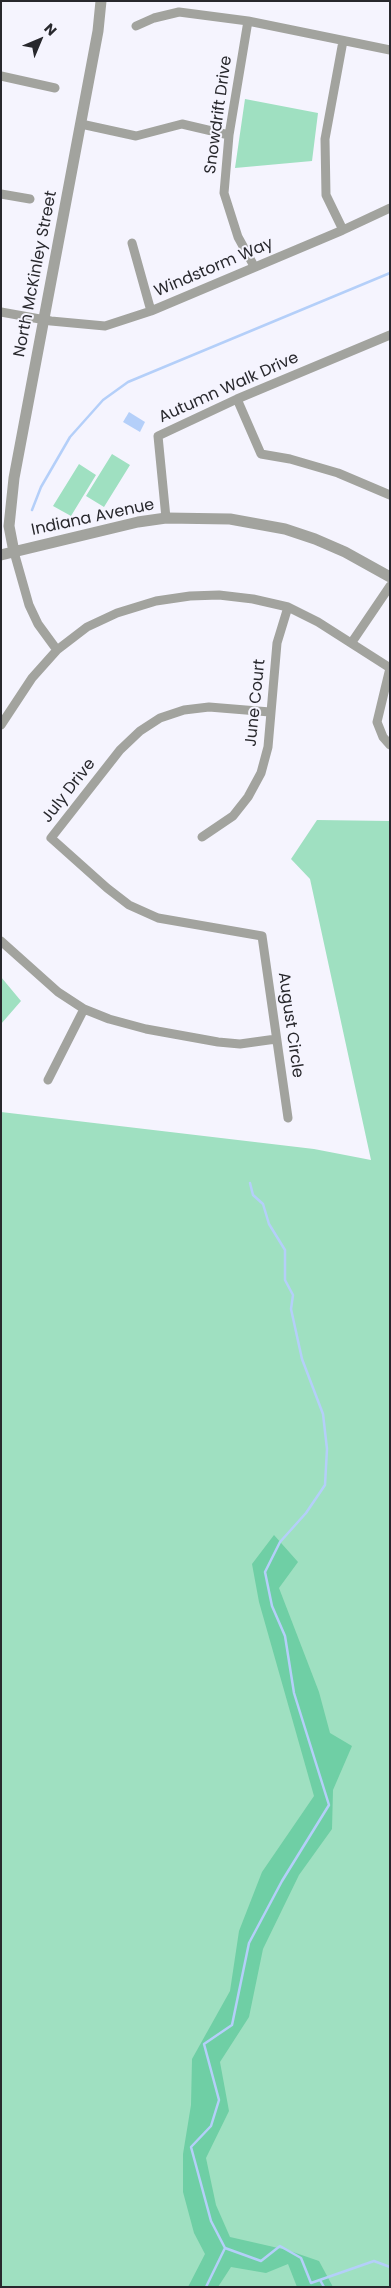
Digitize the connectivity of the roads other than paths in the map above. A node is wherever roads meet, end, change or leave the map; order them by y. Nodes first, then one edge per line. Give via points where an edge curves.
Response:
1 (101, 1) edge
2 (248, 21) junction
3 (136, 26) dead end
4 (343, 41) junction
5 (390, 50) edge
6 (1, 76) edge
7 (55, 88) dead end
8 (80, 124) junction
9 (228, 135) junction
10 (1, 194) edge
11 (30, 199) dead end
12 (390, 208) edge
13 (343, 230) junction
14 (132, 243) dead end
15 (254, 266) junction
16 (151, 310) junction
17 (1, 312) edge
18 (44, 320) junction
19 (390, 335) edge
20 (236, 399) junction
21 (390, 495) edge
22 (166, 518) junction
23 (14, 552) junction
24 (1, 555) edge
25 (390, 577) edge
26 (390, 586) edge
27 (288, 608) junction
28 (352, 642) junction
29 (57, 650) junction
30 (270, 712) junction
31 (1, 725) edge
32 (390, 745) edge
33 (202, 837) dead end
34 (262, 936) joint
35 (1, 941) edge
36 (84, 1009) junction
37 (276, 1039) junction
38 (48, 1080) dead end
39 (288, 1118) dead end

1 - 8 street, North McKinley Street
2 - 3 street via 179,12
2 - 4 street
2 - 9 street, Snowdrift Drive
4 - 5 street
4 - 13 street via 325,139 326,194
6 - 7 street
8 - 9 street via 136,136 182,124
8 - 18 street, North McKinley Street
9 - 15 street, Snowdrift Drive via 224,193 238,237
10 - 11 street
12 - 13 street, Windstorm Way
13 - 15 street, Windstorm Way
14 - 16 street
15 - 16 street, Windstorm Way
16 - 18 street, Windstorm Way via 105,326
17 - 18 street, Windstorm Way
18 - 23 street, North McKinley Street via 14,478 9,526
19 - 20 street, Autumn Walk Drive
20 - 21 street via 261,454 338,473
20 - 22 street, Autumn Walk Drive via 158,436
22 - 23 street, Indiana Avenue
22 - 25 street, Indiana Avenue via 230,519 285,529 345,552
23 - 24 street, Indiana Avenue
23 - 29 street via 29,605
26 - 28 street
27 - 28 street
27 - 29 street via 219,595 156,601 117,613 88,627
27 - 30 street, June Court via 277,643
28 - 32 street via 390,668 377,722
29 - 31 street via 32,678
30 - 33 street, June Court via 268,747 261,773 248,797 233,816
30 - 34 street, July Drive via 209,707 184,710 160,718 120,750 52,838 129,905 158,918
34 - 37 street, August Circle
35 - 36 street via 58,992
36 - 37 street via 146,1029 218,1042 240,1044
36 - 38 street
37 - 39 street, August Circle

